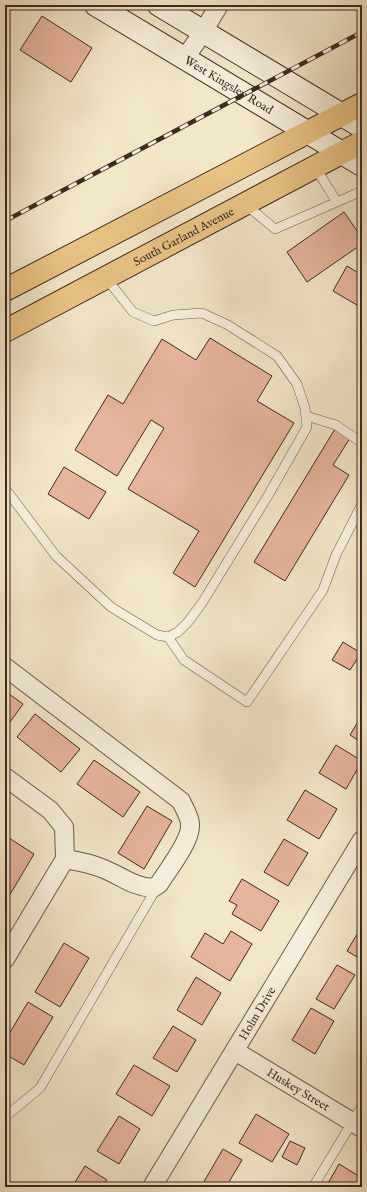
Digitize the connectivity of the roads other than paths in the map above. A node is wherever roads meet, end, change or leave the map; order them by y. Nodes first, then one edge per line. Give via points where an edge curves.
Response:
1 (96, 5) edge
2 (159, 5) edge
3 (219, 5) edge
4 (203, 32) junction
5 (185, 58) junction
6 (362, 104) edge
7 (342, 115) junction
8 (362, 127) edge
9 (308, 132) junction
10 (362, 142) edge
11 (342, 153) junction
12 (362, 165) edge
13 (315, 167) junction
14 (362, 191) edge
15 (337, 202) junction
16 (245, 204) junction
17 (106, 278) junction
18 (5, 290) edge
19 (5, 331) edge
20 (306, 416) junction
21 (362, 443) edge
22 (5, 489) edge
23 (362, 504) edge
24 (168, 638) junction
25 (5, 667) edge
26 (5, 777) edge
27 (362, 840) edge
28 (65, 859) junction
29 (159, 884) junction
30 (5, 959) edge
31 (235, 1051) junction
32 (362, 1106) edge
33 (5, 1117) edge
34 (357, 1125) edge
35 (152, 1187) edge
36 (313, 1187) edge

1 - 5 main road, West Kingsley Road
2 - 4 main road
3 - 4 street
4 - 5 street
4 - 7 main road
5 - 9 main road, West Kingsley Road
6 - 7 main road
7 - 8 main road
7 - 9 main road
9 - 11 main road, West Kingsley Road
9 - 18 main road
10 - 11 main road, South Garland Avenue
11 - 12 main road, West Kingsley Road
11 - 13 main road, South Garland Avenue
13 - 15 lane
13 - 16 main road, South Garland Avenue
14 - 15 lane
15 - 16 lane via 275,230
16 - 17 main road, South Garland Avenue
17 - 19 main road, South Garland Avenue
17 - 20 lane via 133,312 154,321 173,315 202,313 228,325 277,356 297,384
20 - 21 lane via 336,425
20 - 24 lane via 308,427 202,603 188,622
22 - 24 lane via 56,556 105,602 157,635
23 - 24 lane via 336,555 323,590 247,702 184,660
25 - 29 street via 181,802 190,824 189,835
26 - 28 street via 50,810 64,827
27 - 31 street, Holm Drive
28 - 29 street via 104,869 137,886 153,888
28 - 30 street
29 - 33 lane via 40,1088
31 - 34 street, Huskey Street
31 - 35 street, Holm Drive
32 - 34 lane
34 - 36 lane

